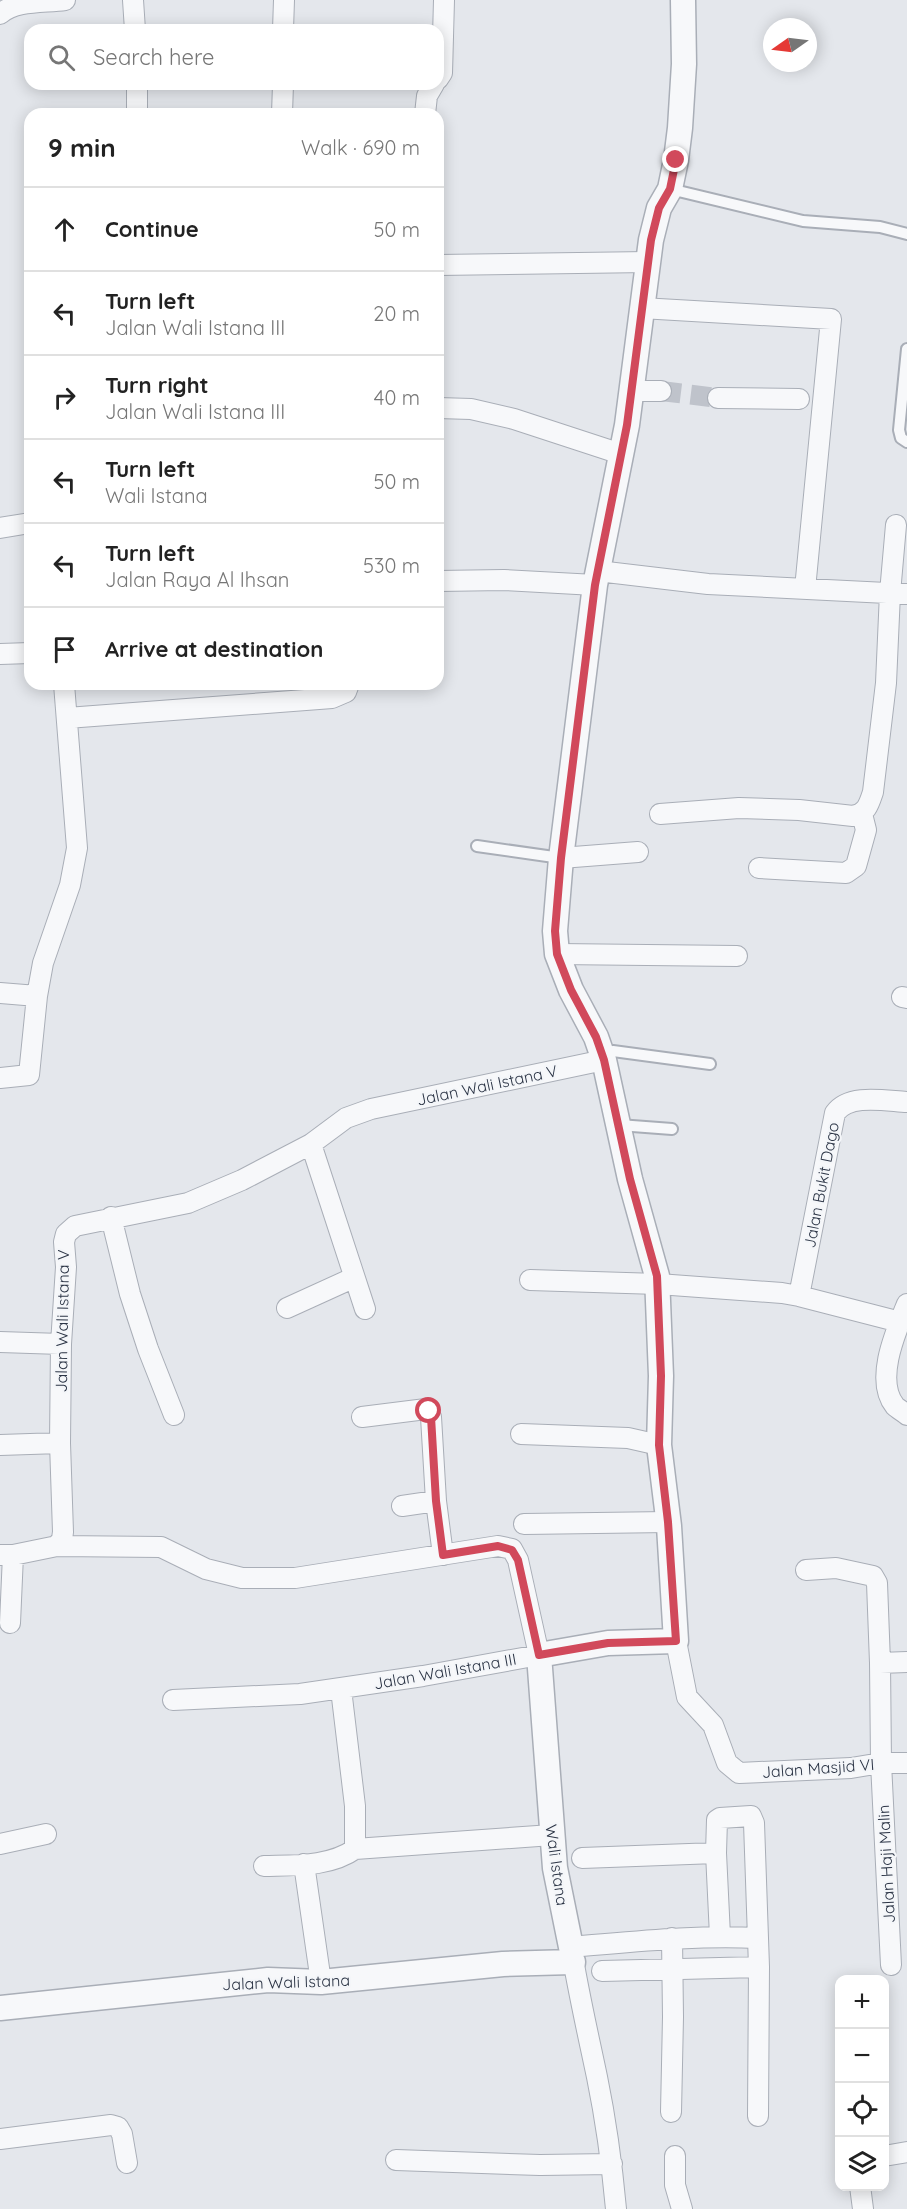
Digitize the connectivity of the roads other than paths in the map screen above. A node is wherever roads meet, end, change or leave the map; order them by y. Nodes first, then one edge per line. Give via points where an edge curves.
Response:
1 (65, 0) edge
2 (133, 0) edge
3 (284, 0) edge
4 (444, 0) edge
5 (683, 0) edge
6 (0, 14) edge
7 (135, 24) edge
8 (283, 24) edge
9 (443, 24) edge
10 (137, 90) edge
11 (282, 90) edge
12 (430, 90) edge
13 (137, 108) edge
14 (282, 108) edge
15 (426, 108) edge
16 (670, 189) junction
17 (907, 234) edge
18 (648, 262) junction
19 (444, 265) edge
20 (641, 308) junction
21 (907, 349) edge
22 (632, 391) junction
23 (662, 392) tunnel mouth
24 (718, 399) tunnel mouth
25 (799, 399) dead end
26 (444, 408) edge
27 (907, 442) edge
28 (621, 454) junction
29 (24, 524) edge
30 (896, 525) dead end
31 (0, 528) edge
32 (597, 578) junction
33 (444, 581) edge
34 (805, 589) junction
35 (898, 593) edge
36 (24, 653) edge
37 (0, 654) edge
38 (65, 690) edge
39 (347, 690) edge
40 (67, 718) junction
41 (660, 814) dead end
42 (862, 814) junction
43 (477, 846) dead end
44 (638, 852) dead end
45 (561, 858) junction
46 (759, 868) dead end
47 (557, 954) junction
48 (737, 956) dead end
49 (0, 993) edge
50 (37, 996) junction
51 (606, 1052) junction
52 (710, 1064) dead end
53 (0, 1078) edge
54 (907, 1102) edge
55 (618, 1125) junction
56 (672, 1129) dead end
57 (311, 1144) junction
58 (111, 1218) junction
59 (353, 1278) junction
60 (530, 1280) dead end
61 (657, 1280) junction
62 (799, 1296) junction
63 (287, 1308) dead end
64 (365, 1309) dead end
65 (903, 1313) edge
66 (0, 1342) edge
67 (61, 1344) junction
68 (907, 1415) edge
69 (174, 1416) dead end
70 (362, 1417) dead end
71 (521, 1434) dead end
72 (60, 1443) junction
73 (0, 1445) edge
74 (659, 1445) junction
75 (436, 1501) junction
76 (402, 1506) dead end
77 (668, 1522) junction
78 (524, 1524) dead end
79 (57, 1546) junction
80 (7, 1555) edge
81 (443, 1555) junction
82 (806, 1570) dead end
83 (10, 1623) dead end
84 (676, 1641) junction
85 (539, 1655) junction
86 (907, 1662) edge
87 (880, 1663) junction
88 (341, 1689) junction
89 (173, 1700) dead end
90 (881, 1763) junction
91 (907, 1763) edge
92 (46, 1834) dead end
93 (552, 1835) junction
94 (0, 1844) edge
95 (355, 1849) junction
96 (716, 1852) junction
97 (582, 1858) dead end
98 (304, 1864) junction
99 (264, 1866) dead end
100 (720, 1936) junction
101 (672, 1938) junction
102 (757, 1938) junction
103 (572, 1955) junction
104 (891, 1965) dead end
105 (759, 1967) junction
106 (602, 1971) dead end
107 (673, 1971) junction
108 (321, 1982) junction
109 (0, 2008) edge
110 (671, 2112) dead end
111 (758, 2116) dead end
112 (0, 2139) edge
113 (907, 2152) edge
114 (889, 2155) edge
115 (675, 2156) dead end
116 (396, 2160) dead end
117 (127, 2163) dead end
118 (612, 2164) junction
119 (861, 2191) edge
120 (616, 2209) edge
121 (682, 2209) edge
122 (863, 2209) edge

1 - 6 street via 24,2
2 - 7 street
3 - 8 street
4 - 9 street
5 - 16 street via 680,128
10 - 13 street
11 - 14 street
12 - 15 street
16 - 17 lane via 803,221 880,227
16 - 18 street via 659,208
18 - 19 street
18 - 20 street
20 - 22 street
20 - 34 street via 831,320
21 - 27 lane via 899,430
22 - 23 street
22 - 28 street
24 - 25 street
26 - 28 street via 492,414
28 - 32 street
29 - 31 street
30 - 35 street
32 - 33 street
32 - 34 street
32 - 45 street
34 - 35 street
35 - 42 street via 873,792
36 - 37 street
38 - 40 street
39 - 40 street via 332,698
40 - 50 street via 77,848
41 - 42 street via 739,808
42 - 46 street via 866,830 852,870 846,873
43 - 45 lane
44 - 45 street
45 - 47 street
47 - 48 street
47 - 51 street via 571,990
49 - 50 street
50 - 53 street via 30,1075
51 - 52 lane
51 - 55 street
51 - 57 street, Jalan Wali Istana V via 371,1109 346,1118
54 - 62 street, Jalan Bukit Dago via 848,1103 835,1113
55 - 56 lane
55 - 61 street
57 - 58 street, Jalan Wali Istana V via 188,1203
57 - 59 street
58 - 67 street, Jalan Wali Istana V via 75,1226 66,1234
58 - 69 street via 130,1294
59 - 63 street
59 - 64 street
60 - 61 street
61 - 62 street
61 - 74 street
62 - 65 street
65 - 68 street via 886,1369 887,1387 895,1406
66 - 67 street
67 - 72 street, Jalan Wali Istana V
70 - 75 street via 429,1411
71 - 74 street via 628,1438
72 - 73 street
72 - 79 street, Jalan Wali Istana V via 63,1532
74 - 77 street
75 - 76 street
75 - 81 street
77 - 78 street
77 - 84 street
79 - 80 street, Jalan Wali Istana III
79 - 81 street, Jalan Wali Istana III via 161,1547 206,1569 242,1578 295,1578
80 - 83 street
81 - 85 street, Jalan Wali Istana III via 498,1546 512,1550 518,1560
82 - 87 street, Jalan Haji Malin via 836,1568 873,1576 877,1583
84 - 85 street via 608,1643
84 - 90 street, Jalan Masjid VI via 687,1697 713,1725 727,1762 739,1773
85 - 88 street, Jalan Wali Istana III
85 - 93 street, Wali Istana
86 - 87 street
87 - 90 street, Jalan Haji Malin
88 - 89 street, Jalan Wali Istana III
88 - 95 street via 355,1806
90 - 91 street, Jalan Masjid VI
90 - 104 street, Jalan Haji Malin
92 - 94 street
93 - 95 street
93 - 103 street, Wali Istana
95 - 98 street via 344,1857
96 - 97 street
96 - 100 street
96 - 102 street via 717,1820 751,1816
98 - 99 street
98 - 108 street
100 - 101 street
100 - 102 street
101 - 103 street
101 - 107 street
102 - 105 street
103 - 108 street, Jalan Wali Istana
103 - 118 street, Wali Istana
105 - 107 street
105 - 111 street
106 - 107 street
107 - 110 street
108 - 109 street, Jalan Wali Istana via 268,1980
112 - 117 street via 111,2125 122,2134
113 - 114 street
115 - 121 street via 675,2185
116 - 118 street
118 - 120 street, Wali Istana
119 - 122 street

